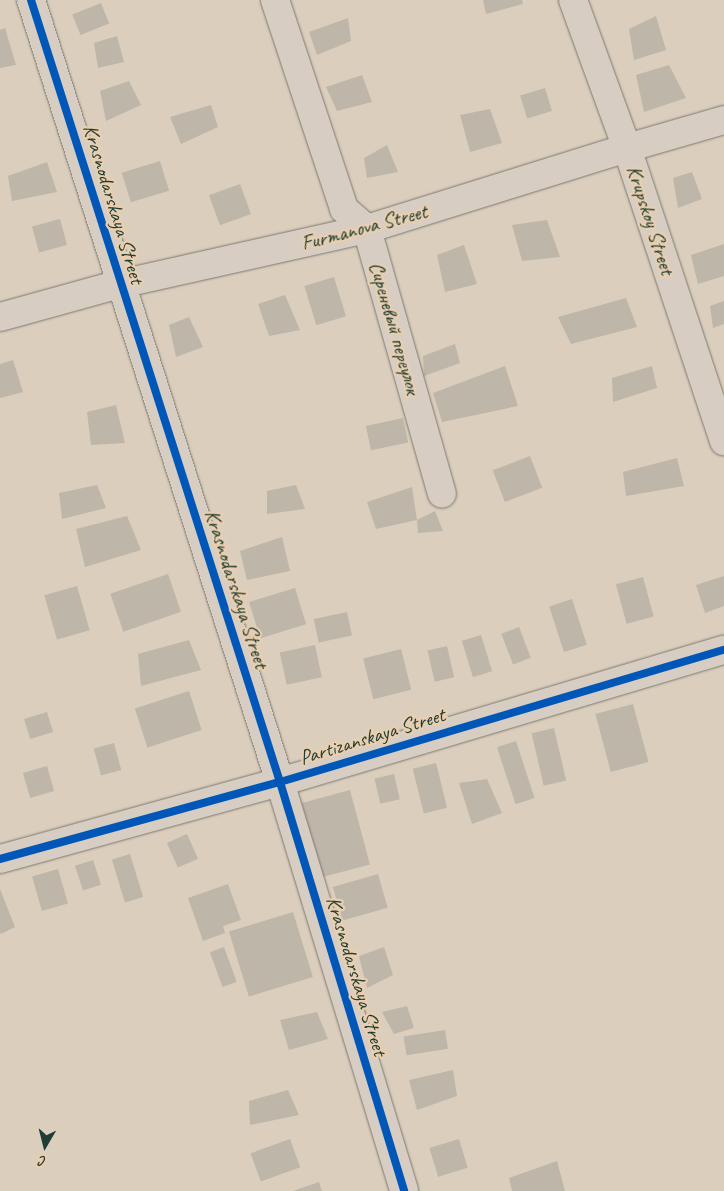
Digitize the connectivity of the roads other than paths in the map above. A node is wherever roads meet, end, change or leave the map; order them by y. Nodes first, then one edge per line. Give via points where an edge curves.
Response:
1 (31, 0) edge
2 (274, 0) edge
3 (573, 0) edge
4 (724, 120) edge
5 (627, 148) junction
6 (367, 229) junction
7 (120, 284) junction
8 (0, 317) edge
9 (724, 441) edge
10 (442, 494) dead end
11 (724, 650) edge
12 (280, 782) junction
13 (0, 859) edge
14 (404, 1191) edge

1 - 7 street, Krasnodarskaya Street
2 - 6 street via 344,209
3 - 5 street, Krupskoy Street
4 - 5 street, Furmanova Street
5 - 6 street, Furmanova Street
5 - 9 street, Krupskoy Street
6 - 7 street, Furmanova Street
6 - 10 street, Сиреневый переулок
7 - 8 street, Furmanova Street
7 - 12 street, Krasnodarskaya Street
11 - 12 street, Partizanskaya Street
12 - 13 street, Partizanskaya Street
12 - 14 street, Krasnodarskaya Street

